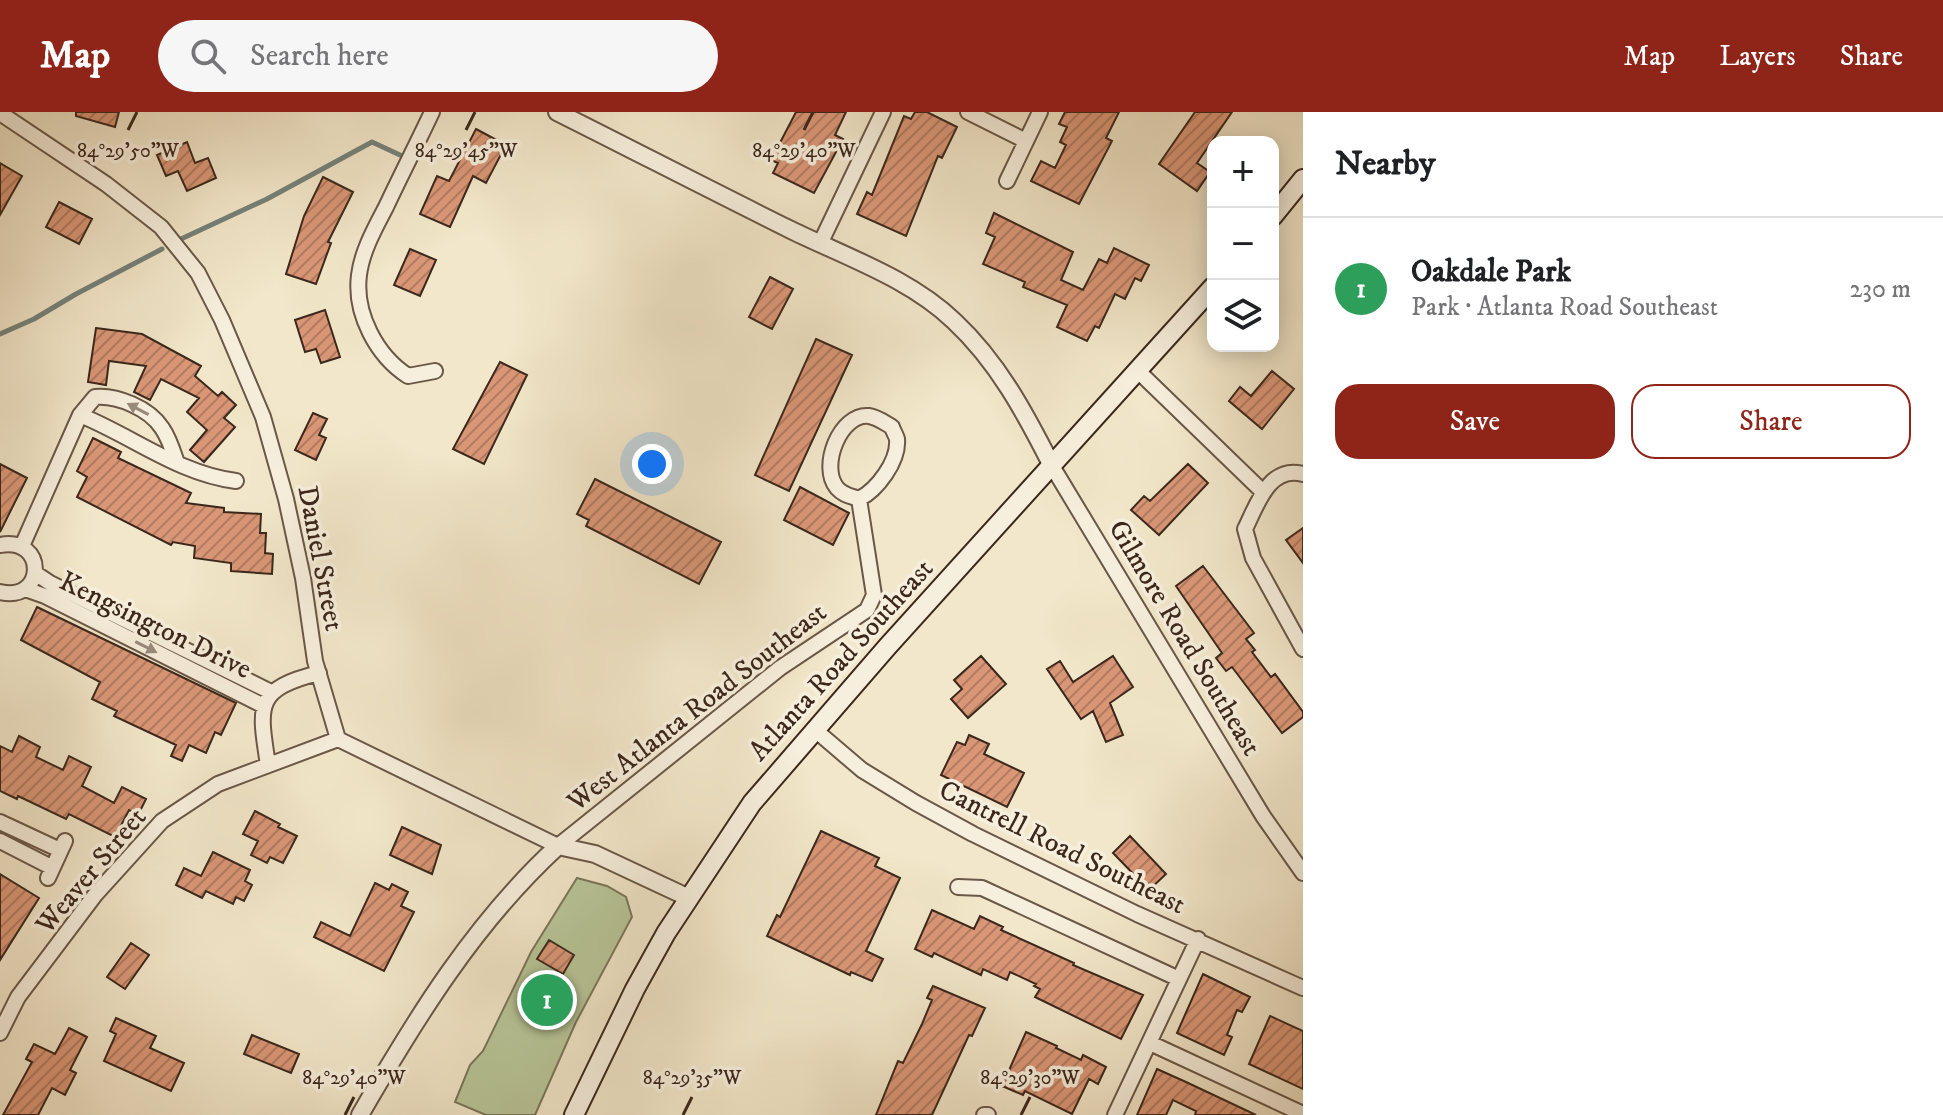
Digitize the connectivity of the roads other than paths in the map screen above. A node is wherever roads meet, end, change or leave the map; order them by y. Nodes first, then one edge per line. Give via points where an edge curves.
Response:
1 (432, 112) edge
2 (557, 112) edge
3 (883, 112) edge
4 (968, 112) edge
5 (1040, 112) edge
6 (0, 113) edge
7 (1026, 141) junction
8 (1303, 179) edge
9 (1007, 181) dead end
10 (1279, 209) edge
11 (820, 244) junction
12 (1207, 294) edge
13 (435, 371) dead end
14 (1138, 371) junction
15 (80, 415) junction
16 (177, 463) junction
17 (1052, 466) junction
18 (1303, 474) edge
19 (236, 481) dead end
20 (1263, 492) junction
21 (859, 499) junction
22 (0, 545) edge
23 (22, 546) junction
24 (35, 573) junction
25 (25, 589) junction
26 (0, 592) edge
27 (1303, 649) edge
28 (319, 673) junction
29 (271, 692) junction
30 (264, 706) junction
31 (814, 729) junction
32 (338, 739) junction
33 (268, 765) junction
34 (0, 822) edge
35 (0, 841) edge
36 (558, 846) junction
37 (1303, 873) edge
38 (958, 887) dead end
39 (687, 897) junction
40 (1198, 939) junction
41 (1179, 979) junction
42 (1303, 988) edge
43 (0, 1033) edge
44 (1150, 1043) junction
45 (1303, 1114) edge
46 (360, 1115) edge
47 (574, 1115) edge
48 (1115, 1115) edge

1 - 13 street via 368,244 359,276 361,304 373,339 392,365 408,376
2 - 11 street
3 - 11 street
4 - 7 street
5 - 7 street
6 - 28 street, Daniel Street via 161,227 198,273 263,417 295,539
7 - 9 street
8 - 10 main road
11 - 17 street via 866,264 952,319 1008,385
12 - 14 main road, Atlanta Road Southeast
14 - 17 main road, Atlanta Road Southeast
14 - 20 street
15 - 16 street
16 -> 15 street via 162,428 135,406 95,397
15 - 23 street
16 - 19 street
17 - 31 main road, Atlanta Road Southeast
17 - 37 street, Gilmore Road Southeast via 1263,816
18 - 20 street via 1282,474
20 - 27 street via 1245,529 1253,558
21 - 21 street via 881,480 897,440 892,427 867,415 854,418 845,428 829,469 834,486
21 - 36 street, West Atlanta Road Southeast via 874,595 867,610 780,668
22 - 23 street
23 - 24 street via 33,558
24 - 25 street
24 - 29 street, Kengsington Drive
25 - 26 street
25 -> 30 street, Kengsington Drive
28 - 29 street via 289,680
28 - 32 street, Daniel Street
29 - 30 street
30 - 33 street
31 - 39 main road, Atlanta Road Southeast via 752,803
31 - 40 street, Cantrell Road Southeast via 862,770 916,803
32 - 33 street, Weaver Street
32 - 36 street
33 - 43 street, Weaver Street via 218,784 162,821 95,895 18,997
34 - 35 street via 63,846 50,872
36 - 39 street via 595,854
36 - 46 street via 498,906 451,969
38 - 41 street via 982,888
39 - 47 main road, Atlanta Road Southeast
40 - 41 street
40 - 42 street, Cantrell Road Southeast
41 - 44 street
44 - 45 street
44 - 48 street

